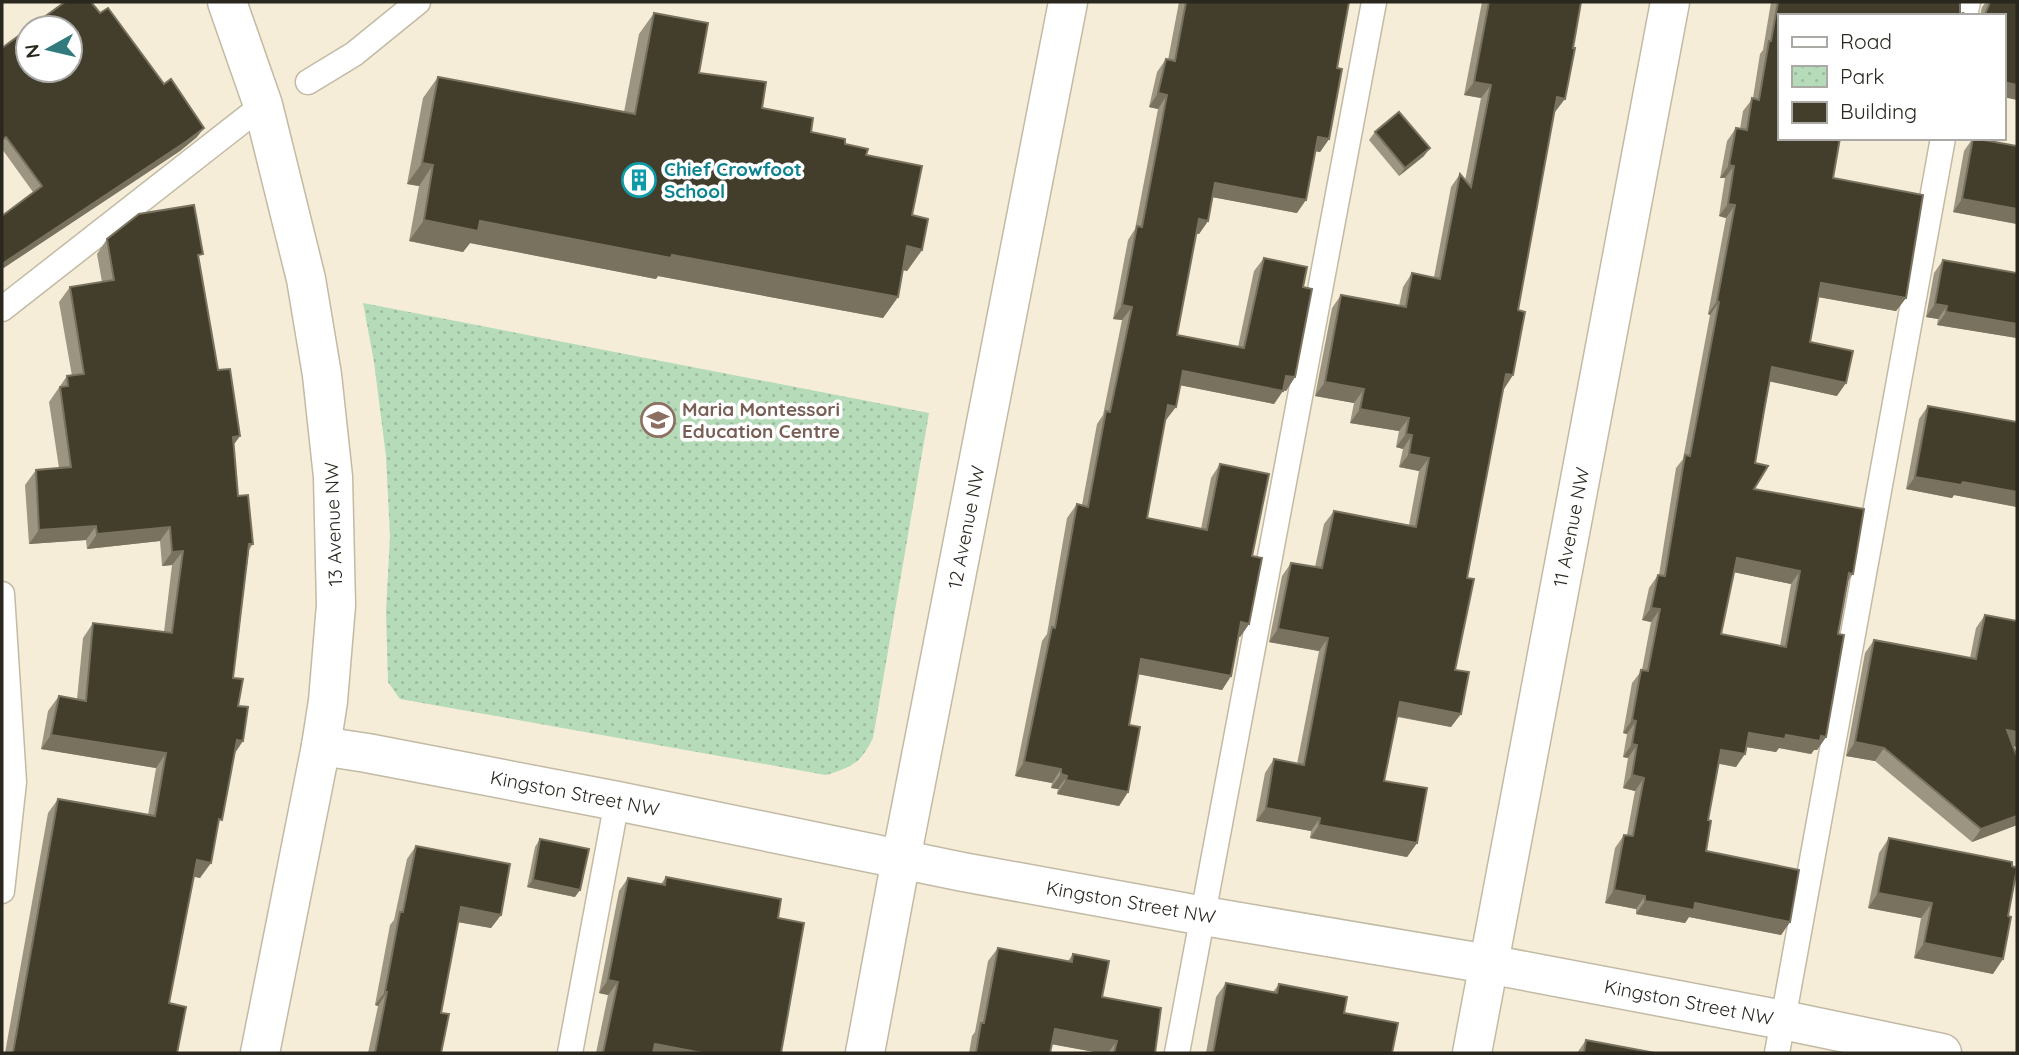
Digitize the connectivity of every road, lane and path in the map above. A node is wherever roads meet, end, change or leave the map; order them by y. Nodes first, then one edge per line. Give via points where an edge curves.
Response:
1 (227, 2) edge
2 (418, 2) edge
3 (1068, 2) edge
4 (1374, 2) edge
5 (1670, 2) edge
6 (308, 82) dead end
7 (263, 105) junction
8 (1943, 140) edge
9 (2, 309) edge
10 (2, 594) edge
11 (321, 746) junction
12 (617, 801) junction
13 (901, 859) junction
14 (2, 891) edge
15 (1204, 916) junction
16 (1488, 964) junction
17 (1780, 1036) edge
18 (260, 1053) edge
19 (570, 1053) edge
20 (865, 1053) edge
21 (1177, 1053) edge
22 (1472, 1053) edge
23 (1942, 1053) edge

1 - 7 street, 13 Avenue NW
2 - 6 lane via 354,54
3 - 13 street, 12 Avenue NW
4 - 15 lane
5 - 16 street, 11 Avenue NW
7 - 9 lane
7 - 11 street, 13 Avenue NW via 306,279 333,477 336,605
8 - 17 lane
10 - 14 lane via 14,782
11 - 12 street, Kingston Street NW
11 - 18 street, 13 Avenue NW
12 - 13 street, Kingston Street NW
12 - 19 lane
13 - 15 street, Kingston Street NW
13 - 20 street, 12 Avenue NW
15 - 16 street, Kingston Street NW
15 - 21 lane
16 - 17 street, Kingston Street NW
16 - 22 street, 11 Avenue NW
17 - 23 street, Kingston Street NW

